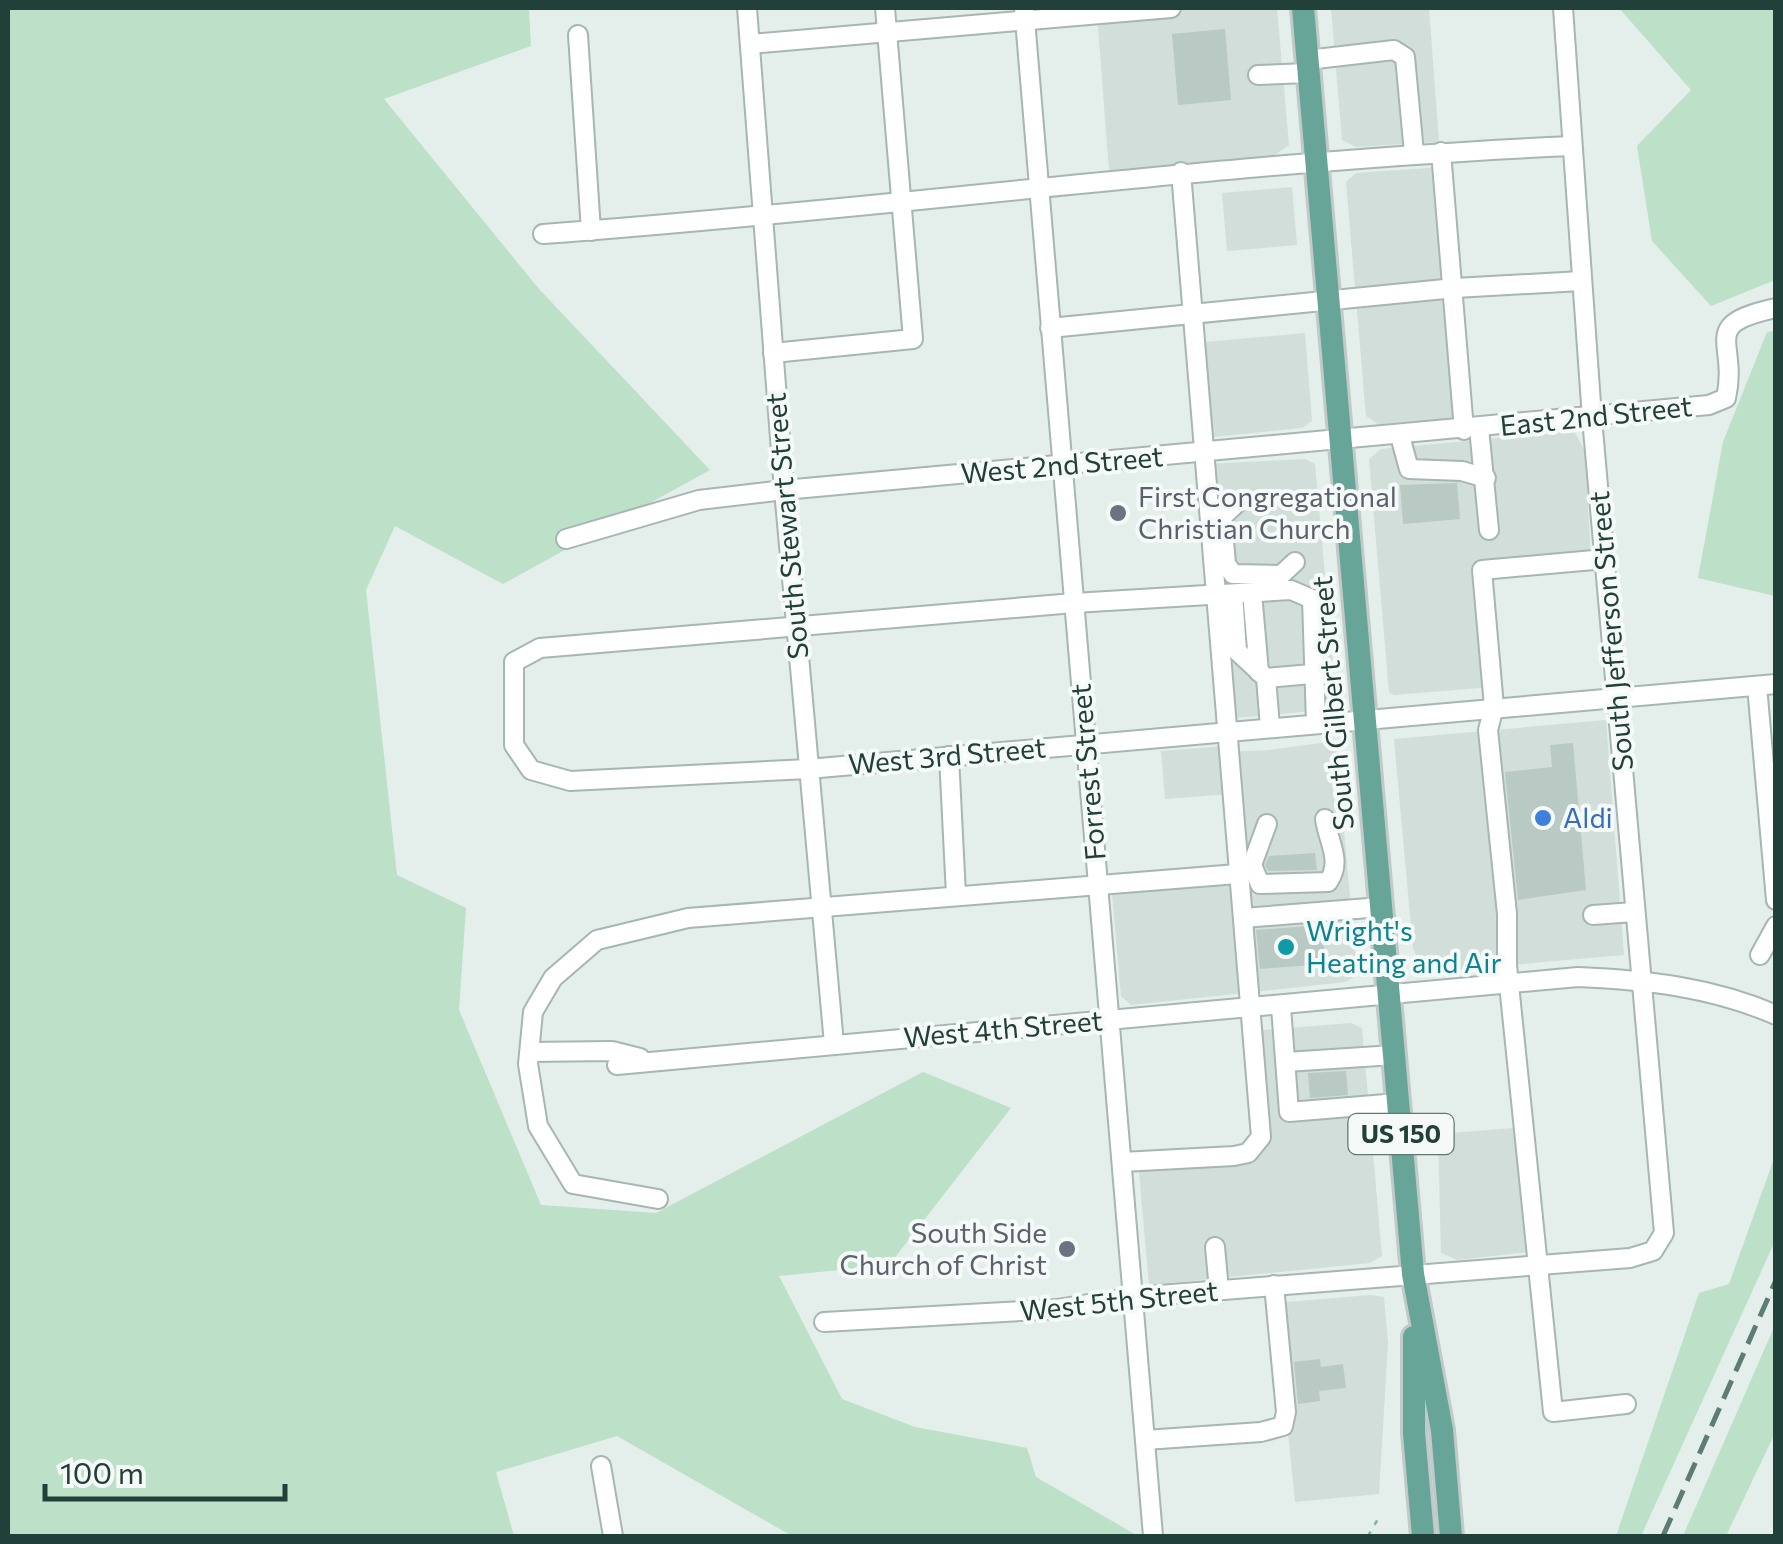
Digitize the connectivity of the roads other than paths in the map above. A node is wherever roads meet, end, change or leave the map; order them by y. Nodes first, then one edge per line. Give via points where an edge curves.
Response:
1 (747, 8) edge
2 (885, 8) edge
3 (1166, 8) edge
4 (1303, 8) edge
5 (1563, 8) edge
6 (1024, 14) edge
7 (887, 34) junction
8 (578, 35) dead end
9 (750, 44) junction
10 (1307, 66) junction
11 (1258, 76) dead end
12 (1572, 146) junction
13 (1441, 152) junction
14 (1414, 154) junction
15 (1315, 160) junction
16 (1181, 172) junction
17 (1039, 185) junction
18 (901, 201) junction
19 (763, 218) junction
20 (591, 231) junction
21 (543, 234) dead end
22 (1581, 280) junction
23 (1454, 288) junction
24 (1328, 302) junction
25 (1776, 308) edge
26 (1190, 314) junction
27 (1050, 328) junction
28 (773, 352) junction
29 (1592, 418) junction
30 (1472, 429) junction
31 (1400, 436) junction
32 (1340, 441) junction
33 (1204, 453) junction
34 (1062, 466) junction
35 (1486, 478) junction
36 (784, 490) junction
37 (1237, 503) dead end
38 (1489, 530) dead end
39 (566, 539) dead end
40 (1605, 559) junction
41 (1295, 562) dead end
42 (1234, 594) junction
43 (1074, 603) junction
44 (796, 629) junction
45 (1312, 674) junction
46 (1263, 675) junction
47 (1766, 686) edge
48 (1617, 696) junction
49 (1494, 707) junction
50 (1364, 719) junction
51 (1316, 723) junction
52 (1270, 727) junction
53 (1226, 731) junction
54 (1086, 743) junction
55 (949, 756) junction
56 (808, 769) junction
57 (1326, 819) dead end
58 (1267, 824) dead end
59 (1238, 874) junction
60 (1097, 883) junction
61 (956, 895) junction
62 (1776, 900) edge
63 (820, 906) junction
64 (1381, 907) junction
65 (1634, 912) junction
66 (1593, 915) dead end
67 (1243, 918) junction
68 (1776, 926) edge
69 (1760, 955) dead end
70 (1640, 980) junction
71 (1512, 983) junction
72 (1389, 995) junction
73 (1280, 1007) junction
74 (1250, 1009) junction
75 (1776, 1015) edge
76 (1109, 1019) junction
77 (834, 1044) junction
78 (530, 1052) junction
79 (1394, 1055) junction
80 (655, 1062) junction
81 (1286, 1062) junction
82 (618, 1065) dead end
83 (1398, 1104) junction
84 (1122, 1162) junction
85 (658, 1199) dead end
86 (1215, 1247) dead end
87 (1653, 1252) joint
88 (1539, 1262) junction
89 (1414, 1274) junction
90 (1274, 1286) junction
91 (1218, 1290) junction
92 (1134, 1297) junction
93 (824, 1322) dead end
94 (1626, 1404) dead end
95 (1146, 1440) junction
96 (601, 1466) dead end
97 (613, 1536) edge
98 (1154, 1536) edge
99 (1423, 1536) edge
100 (1451, 1536) edge

1 - 9 street, South Stewart Street
2 - 7 street
3 - 6 street
4 - 10 main road, South Gilbert Street / US 150
5 - 12 street, South Jefferson Street
6 - 7 street
6 - 17 street, Forrest Street
7 - 9 street
7 - 18 street
8 - 20 street
9 - 19 street, South Stewart Street
10 - 11 street
10 - 14 street via 1394,50 1405,57
10 - 15 main road, South Gilbert Street / US 150
12 - 13 street
12 - 22 street, South Jefferson Street
13 - 14 street
13 - 23 street
14 - 15 street
15 - 16 street
15 - 24 main road, South Gilbert Street / US 150
16 - 17 street
16 - 26 street
17 - 18 street
17 - 27 street, Forrest Street
18 - 19 street
18 - 28 street via 913,338
19 - 20 street
19 - 28 street, South Stewart Street
20 - 21 street
22 - 23 street
22 - 29 street, South Jefferson Street
23 - 24 street
23 - 30 street
24 - 26 street
24 - 32 main road, South Gilbert Street / US 150
25 - 29 street, East 2nd Street via 1730,323 1726,398
26 - 27 street
26 - 33 street
27 - 34 street, Forrest Street
28 - 36 street, South Stewart Street
29 - 30 street, East 2nd Street
29 - 40 street, South Jefferson Street
30 - 31 street, East 2nd Street
30 - 35 street
31 - 32 street, East 2nd Street
31 - 35 street via 1409,468
32 - 33 street, West 2nd Street
32 - 50 main road, South Gilbert Street / US 150
33 - 34 street, West 2nd Street
33 - 42 street
34 - 36 street, West 2nd Street
34 - 43 street, Forrest Street
35 - 38 street
36 - 39 street, West 2nd Street via 699,500
36 - 44 street, South Stewart Street
37 - 41 street via 1222,517 1232,574 1281,574
40 - 48 street, South Jefferson Street
40 - 49 street via 1482,570
42 - 43 street
42 - 45 street via 1291,590 1312,599
42 - 46 street via 1237,651
42 - 53 street
43 - 44 street
43 - 54 street, Forrest Street
44 - 56 street, South Stewart Street
44 - 56 street, West 3rd Street via 540,648 514,662 514,745 531,770 570,781
45 - 46 street
45 - 51 street
46 - 52 street
47 - 48 street, West 3rd Street
47 - 62 street
48 - 49 street, West 3rd Street
48 - 65 street, South Jefferson Street
49 - 50 street, West 3rd Street
49 - 71 street via 1488,730
50 - 51 street, West 3rd Street
50 - 64 main road, South Gilbert Street / US 150
51 - 52 street, West 3rd Street
52 - 53 street, West 3rd Street
53 - 54 street, West 3rd Street
53 - 59 street
54 - 55 street, West 3rd Street
54 - 60 street, Forrest Street
55 - 56 street, West 3rd Street
55 - 61 street
56 - 63 street, South Stewart Street
57 - 58 street via 1336,857 1328,882 1274,887 1260,884 1252,865
59 - 60 street
59 - 67 street
60 - 61 street
60 - 76 street, Forrest Street
61 - 63 street
63 - 77 street, South Stewart Street
63 - 78 street via 674,920 597,940 553,978 533,1012
64 - 67 street
64 - 72 main road, South Gilbert Street / US 150
65 - 66 street
65 - 70 street, South Jefferson Street
67 - 74 street
68 - 69 street
70 - 71 street, West 4th Street
70 - 75 street, West 4th Street via 1697,989
70 - 87 street, South Jefferson Street via 1664,1232
71 - 72 street, West 4th Street
71 - 88 street
72 - 73 street, West 4th Street
72 - 79 main road, South Gilbert Street / US 150
73 - 74 street, West 4th Street
73 - 81 street
74 - 76 street, West 4th Street
74 - 84 street via 1258,1146 1234,1156
76 - 77 street, West 4th Street
76 - 84 street, Forrest Street
77 - 80 street, West 4th Street
78 - 80 street via 612,1051
78 - 85 street via 538,1126 573,1184
79 - 81 street
79 - 83 main road, South Gilbert Street / US 150
80 - 82 street, West 4th Street
81 - 83 street via 1289,1112
83 - 89 main road, South Gilbert Street / US 150
84 - 92 street, Forrest Street
86 - 91 street
87 - 88 street, West 5th Street
88 - 89 street, West 5th Street
88 - 94 street via 1553,1412
89 - 90 street, West 5th Street
89 - 99 main road, South Gilbert Street / US 150 via 1414,1433
89 - 100 main road, South Gilbert Street / US 150 via 1442,1430
90 - 91 street, West 5th Street
90 - 95 street via 1282,1426
91 - 92 street, West 5th Street
92 - 93 street, West 5th Street via 1057,1309
92 - 95 street, Forrest Street
95 - 98 street, Forrest Street
96 - 97 street

